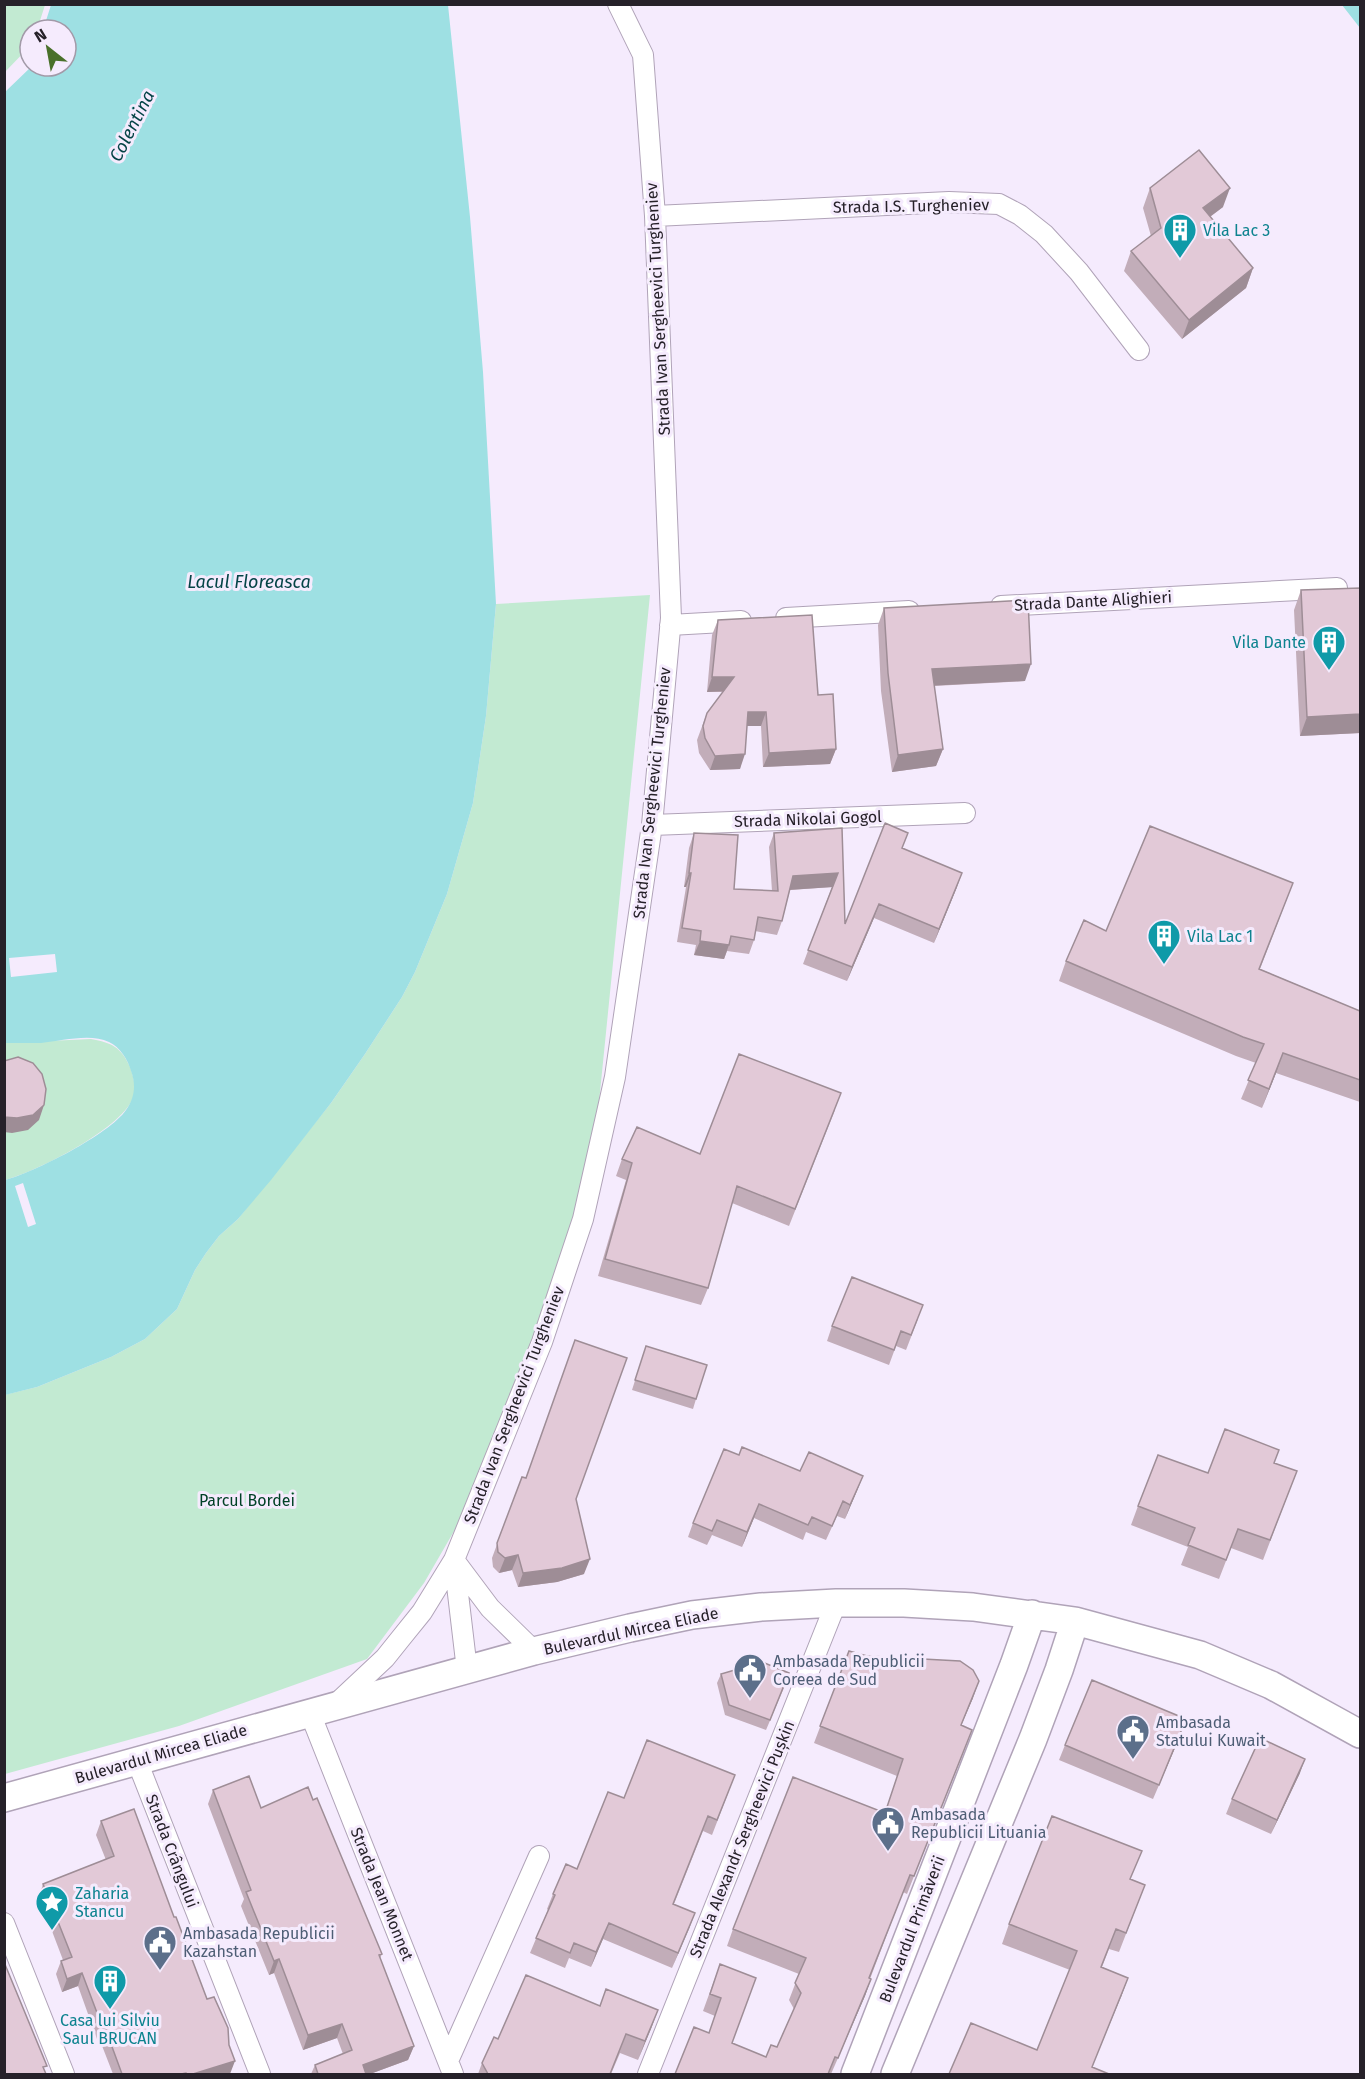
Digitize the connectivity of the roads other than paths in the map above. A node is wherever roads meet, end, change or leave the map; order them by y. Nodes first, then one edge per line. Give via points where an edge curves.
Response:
1 (618, 4) edge
2 (654, 216) junction
3 (1139, 350) dead end
4 (1337, 588) edge
5 (980, 608) edge
6 (932, 610) edge
7 (670, 625) junction
8 (965, 813) dead end
9 (652, 825) junction
10 (454, 1560) junction
11 (836, 1603) junction
12 (1032, 1614) junction
13 (1075, 1621) junction
14 (534, 1651) junction
15 (467, 1670) junction
16 (322, 1709) junction
17 (1360, 1734) edge
18 (137, 1761) junction
19 (4, 1798) edge
20 (538, 1856) dead end
21 (4, 1923) edge
22 (450, 2068) edge
23 (64, 2074) edge
24 (260, 2074) edge
25 (648, 2074) edge
26 (855, 2074) edge
27 (895, 2074) edge

1 - 2 street, Strada Ivan Sergheevici Turgheniev via 643,55
2 - 3 street, Strada I.S. Turgheniev via 949,202 999,204 1044,234 1079,272
2 - 7 street, Strada Ivan Sergheevici Turgheniev
4 - 5 street, Strada Dante Alighieri
6 - 7 street
7 - 9 street, Strada Ivan Sergheevici Turgheniev
8 - 9 street, Strada Nikolai Gogol
9 - 10 street, Strada Ivan Sergheevici Turgheniev via 615,1077 583,1219 542,1342
10 - 14 street via 490,1608
10 - 15 street, Strada Ivan Sergheevici Turgheniev
10 - 16 street, Strada Ivan Sergheevici Turgheniev via 401,1638 376,1666
11 - 12 street, Bulevardul Mircea Eliade via 927,1605
11 - 14 street, Bulevardul Mircea Eliade via 692,1615
11 - 25 street, Strada Alexandr Sergheevici Pușkin
12 - 13 street, Bulevardul Mircea Eliade
12 - 26 street, Bulevardul Primăverii
13 - 17 street, Bulevardul Mircea Eliade via 1200,1655 1271,1685
13 - 27 street via 1033,1739
14 - 15 street, Bulevardul Mircea Eliade
15 - 16 street, Bulevardul Mircea Eliade
16 - 18 street, Bulevardul Mircea Eliade
16 - 22 street, Strada Jean Monnet
18 - 19 street, Bulevardul Mircea Eliade
18 - 24 street, Strada Crângului
20 - 22 street
21 - 23 street

